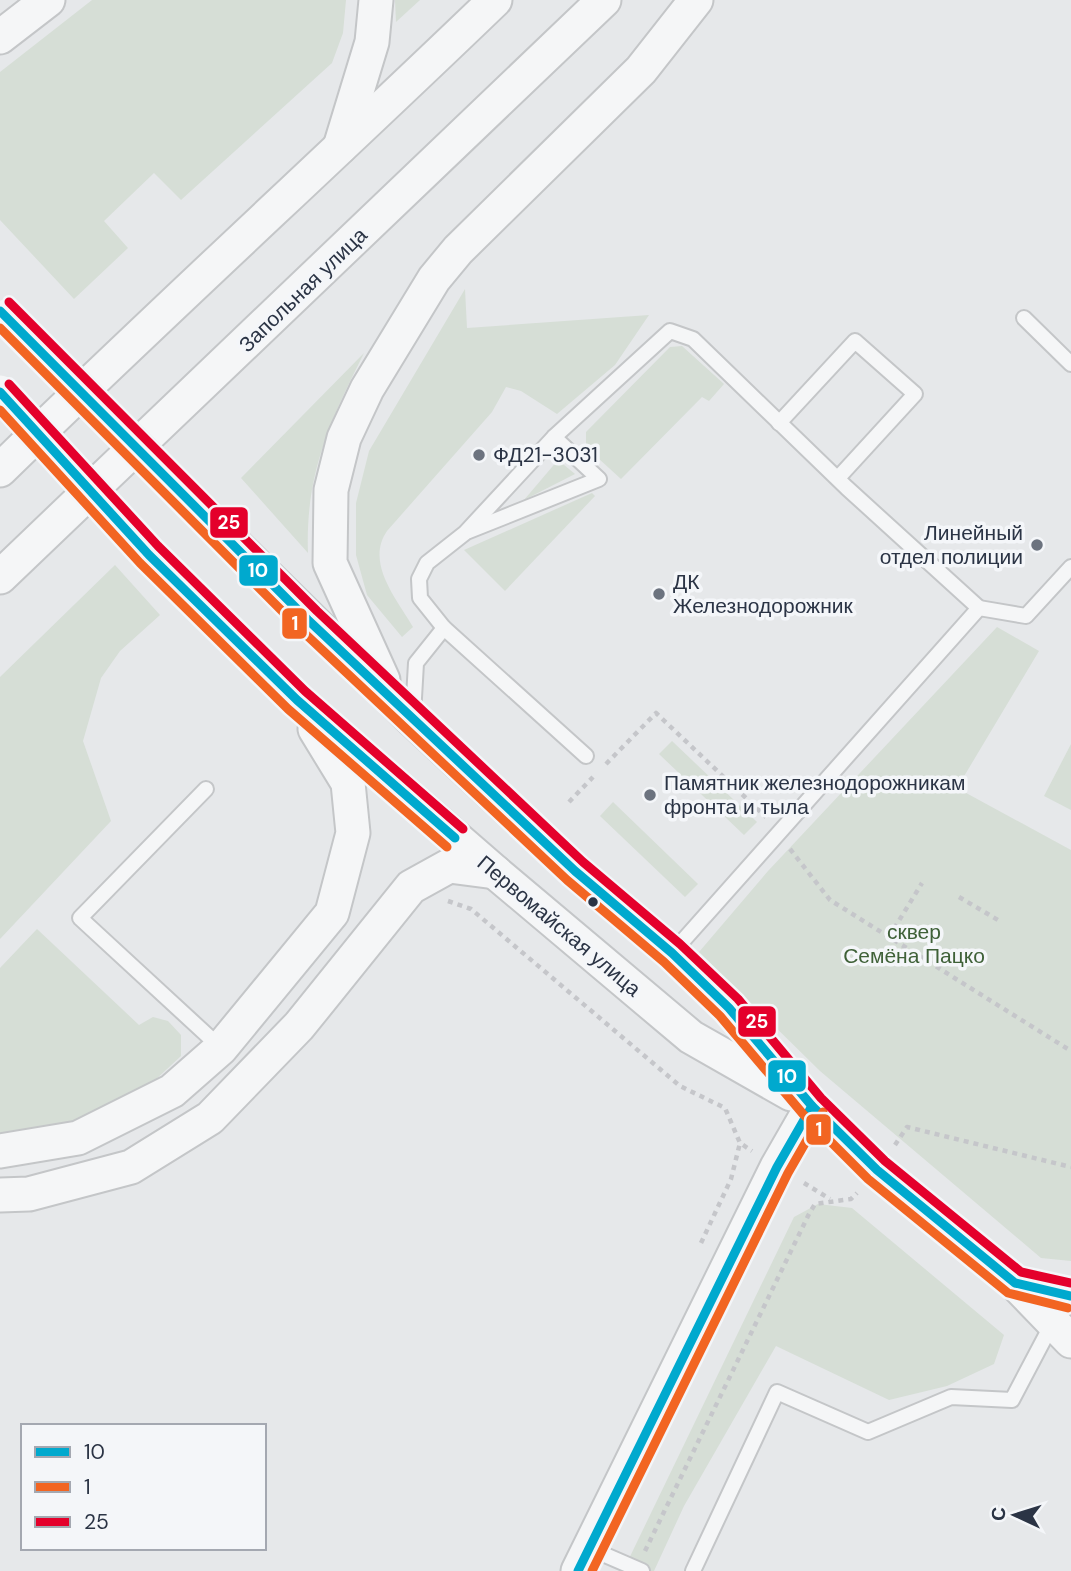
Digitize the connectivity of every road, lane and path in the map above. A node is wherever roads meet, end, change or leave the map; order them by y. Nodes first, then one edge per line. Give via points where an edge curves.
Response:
1 (48, 0) edge
2 (376, 0) edge
3 (495, 0) edge
4 (604, 0) edge
5 (695, 0) edge
6 (0, 37) edge
7 (340, 149) junction
8 (3, 314) edge
9 (1024, 318) dead end
10 (1071, 364) edge
11 (0, 392) edge
12 (779, 423) junction
13 (554, 437) junction
14 (0, 470) edge
15 (838, 478) junction
16 (465, 533) junction
17 (1071, 567) edge
18 (0, 577) edge
19 (979, 608) junction
20 (444, 628) junction
21 (297, 700) junction
22 (402, 709) junction
23 (586, 756) dead end
24 (206, 789) dead end
25 (569, 802) dead end
26 (777, 832) junction
27 (495, 872) junction
28 (922, 883) dead end
29 (959, 897) dead end
30 (998, 920) dead end
31 (888, 937) junction
32 (672, 953) junction
33 (221, 1048) junction
34 (1071, 1051) edge
35 (812, 1106) junction
36 (0, 1151) edge
37 (1071, 1167) edge
38 (877, 1170) junction
39 (0, 1195) edge
40 (1015, 1283) junction
41 (1071, 1296) edge
42 (1062, 1333) edge
43 (583, 1560) edge
44 (639, 1570) edge
45 (692, 1571) edge

1 - 6 street
2 - 7 street via 372,42
3 - 7 street
4 - 18 street, Запольная улица
5 - 22 street via 641,70 442,269 367,389 344,438 331,490 330,563
7 - 14 street via 170,304
8 - 22 street, Первомайская улица, bridge
9 - 10 lane
11 - 21 street, Первомайская улица, bridge via 149,555
12 - 13 lane via 693,339 670,331
12 - 15 lane
12 - 15 lane via 855,341 915,394
13 - 16 lane
13 - 16 lane via 599,479
15 - 19 lane
16 - 20 lane via 427,563 419,579 420,598
17 - 19 lane via 1026,616
19 - 26 lane
20 - 22 lane via 416,663
20 - 23 lane
21 - 27 street, Первомайская улица
21 - 33 street via 348,783 353,833 332,913
22 - 32 street, Первомайская улица via 575,871
24 - 33 lane via 80,918
25 - 26 path via 656,713
26 - 31 path via 830,900
26 - 32 lane
27 - 35 street, Первомайская улица via 691,1037
27 - 39 street via 449,866 411,887 299,1026 210,1118 131,1167 29,1194
28 - 31 path
29 - 30 path
31 - 34 path
32 - 35 street, Первомайская улица via 729,1008
33 - 36 street via 172,1091 78,1138
35 - 38 street, Первомайская улица
35 - 43 street via 777,1167
37 - 38 path via 906,1127
38 - 40 street, Первомайская улица
38 - 44 path via 851,1199 815,1204 808,1214
40 - 41 street, Первомайская улица
40 - 42 street
42 - 45 lane via 1012,1400 951,1397 868,1432 777,1392
43 - 44 lane

